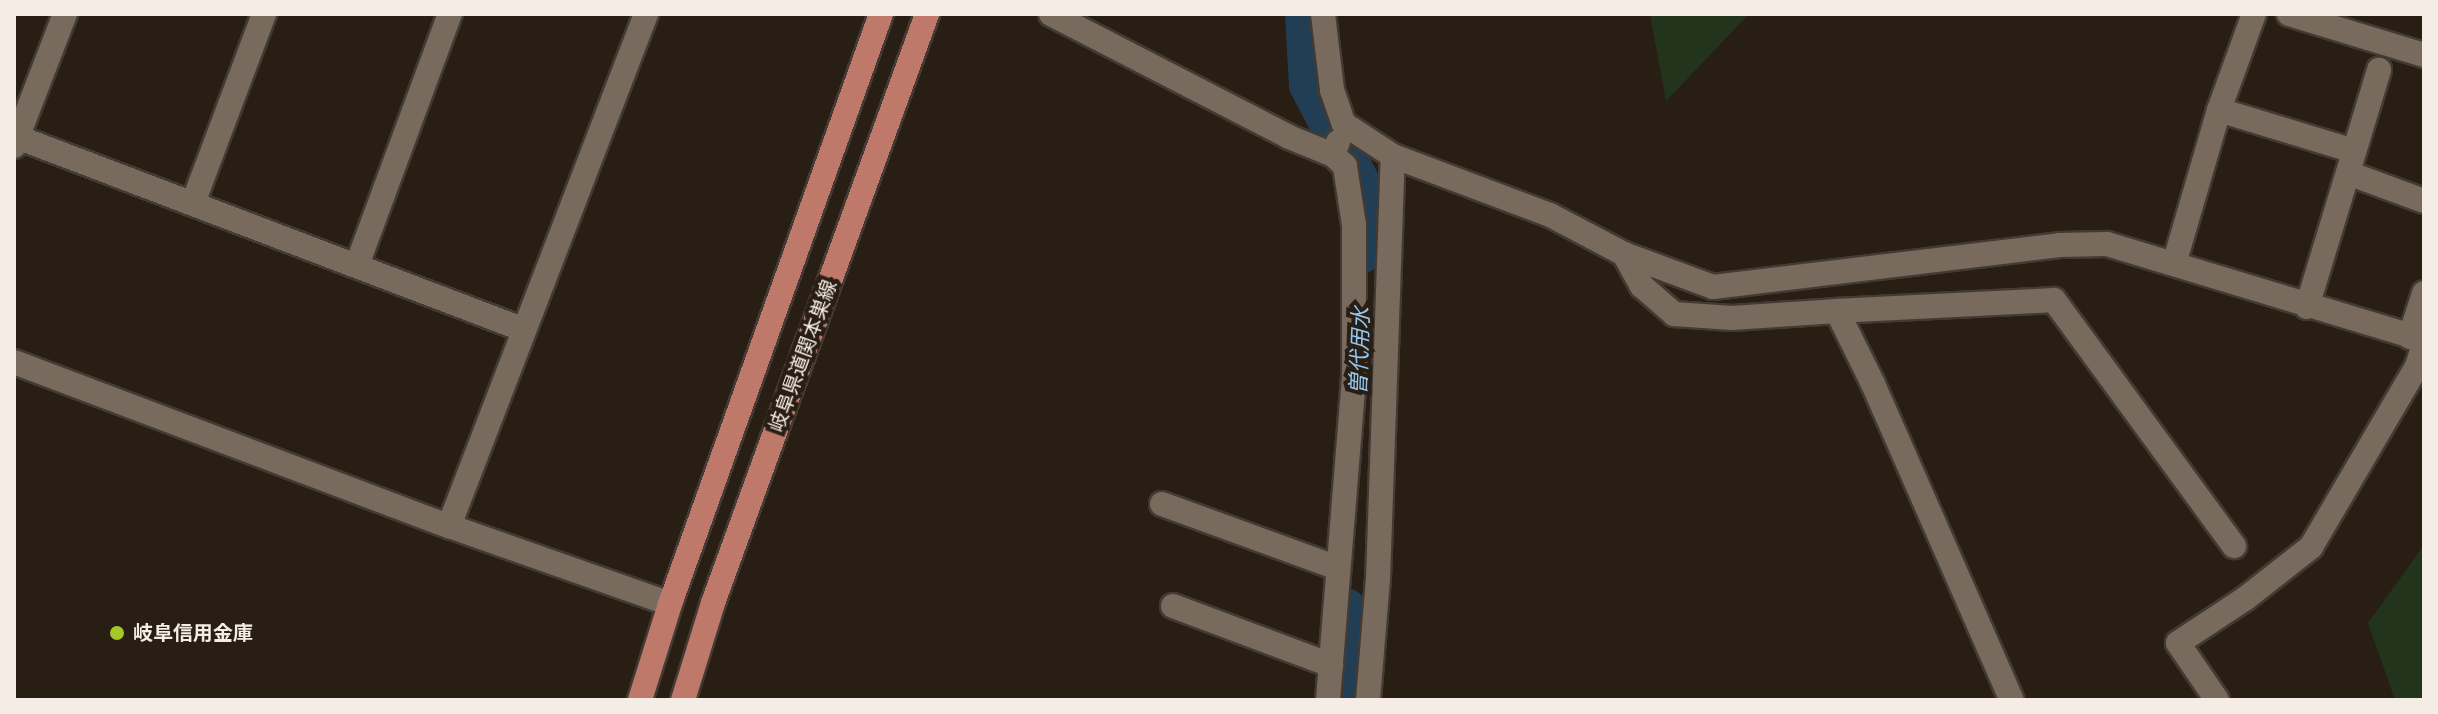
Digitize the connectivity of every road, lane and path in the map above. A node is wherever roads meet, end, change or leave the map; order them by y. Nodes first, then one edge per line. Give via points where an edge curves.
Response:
1 (65, 14) edge
2 (264, 14) edge
3 (450, 14) edge
4 (646, 14) edge
5 (881, 14) edge
6 (927, 14) edge
7 (1051, 14) edge
8 (1323, 14) edge
9 (2254, 14) edge
10 (2289, 14) edge
11 (2424, 55) edge
12 (2379, 70) dead end
13 (2219, 110) junction
14 (1344, 124) junction
15 (16, 141) edge
16 (1333, 155) junction
17 (1393, 156) junction
18 (2351, 162) junction
19 (2424, 201) edge
20 (193, 203) junction
21 (1624, 254) junction
22 (2174, 264) junction
23 (357, 265) junction
24 (2424, 293) edge
25 (2307, 307) junction
26 (1837, 311) junction
27 (522, 329) junction
28 (2419, 340) edge
29 (14, 362) edge
30 (1162, 504) dead end
31 (449, 526) junction
32 (2234, 546) dead end
33 (1338, 568) junction
34 (670, 604) junction
35 (1173, 606) dead end
36 (1331, 665) junction
37 (640, 700) edge
38 (683, 700) edge
39 (1328, 700) edge
40 (1368, 700) edge
41 (2012, 700) edge
42 (2217, 700) edge

1 - 15 street
2 - 20 street
3 - 23 street
4 - 27 street
5 - 34 main road, 岐阜県道関本巣線
6 - 38 main road, 岐阜県道関本巣線 via 713,603
7 - 16 street
8 - 14 street via 1332,90
9 - 13 street
10 - 11 street
12 - 18 street
13 - 18 street
13 - 22 street
14 - 16 street
14 - 17 street
15 - 20 street
16 - 33 street via 1345,166 1354,225 1354,376
17 - 21 street via 1550,215
17 - 40 street via 1379,564
18 - 19 street
18 - 25 street
20 - 23 street
21 - 22 street via 1713,287 2059,245 2107,244
21 - 26 street via 1642,286 1674,314 1732,318
22 - 25 street
23 - 27 street
24 - 28 street
25 - 28 street
26 - 32 street via 2054,300
26 - 41 street
27 - 31 street
28 - 42 street via 2417,366 2311,547 2178,643
29 - 31 street
30 - 33 street
31 - 34 street
33 - 36 street
34 - 37 main road, 岐阜県道関本巣線
35 - 36 street
36 - 39 street

